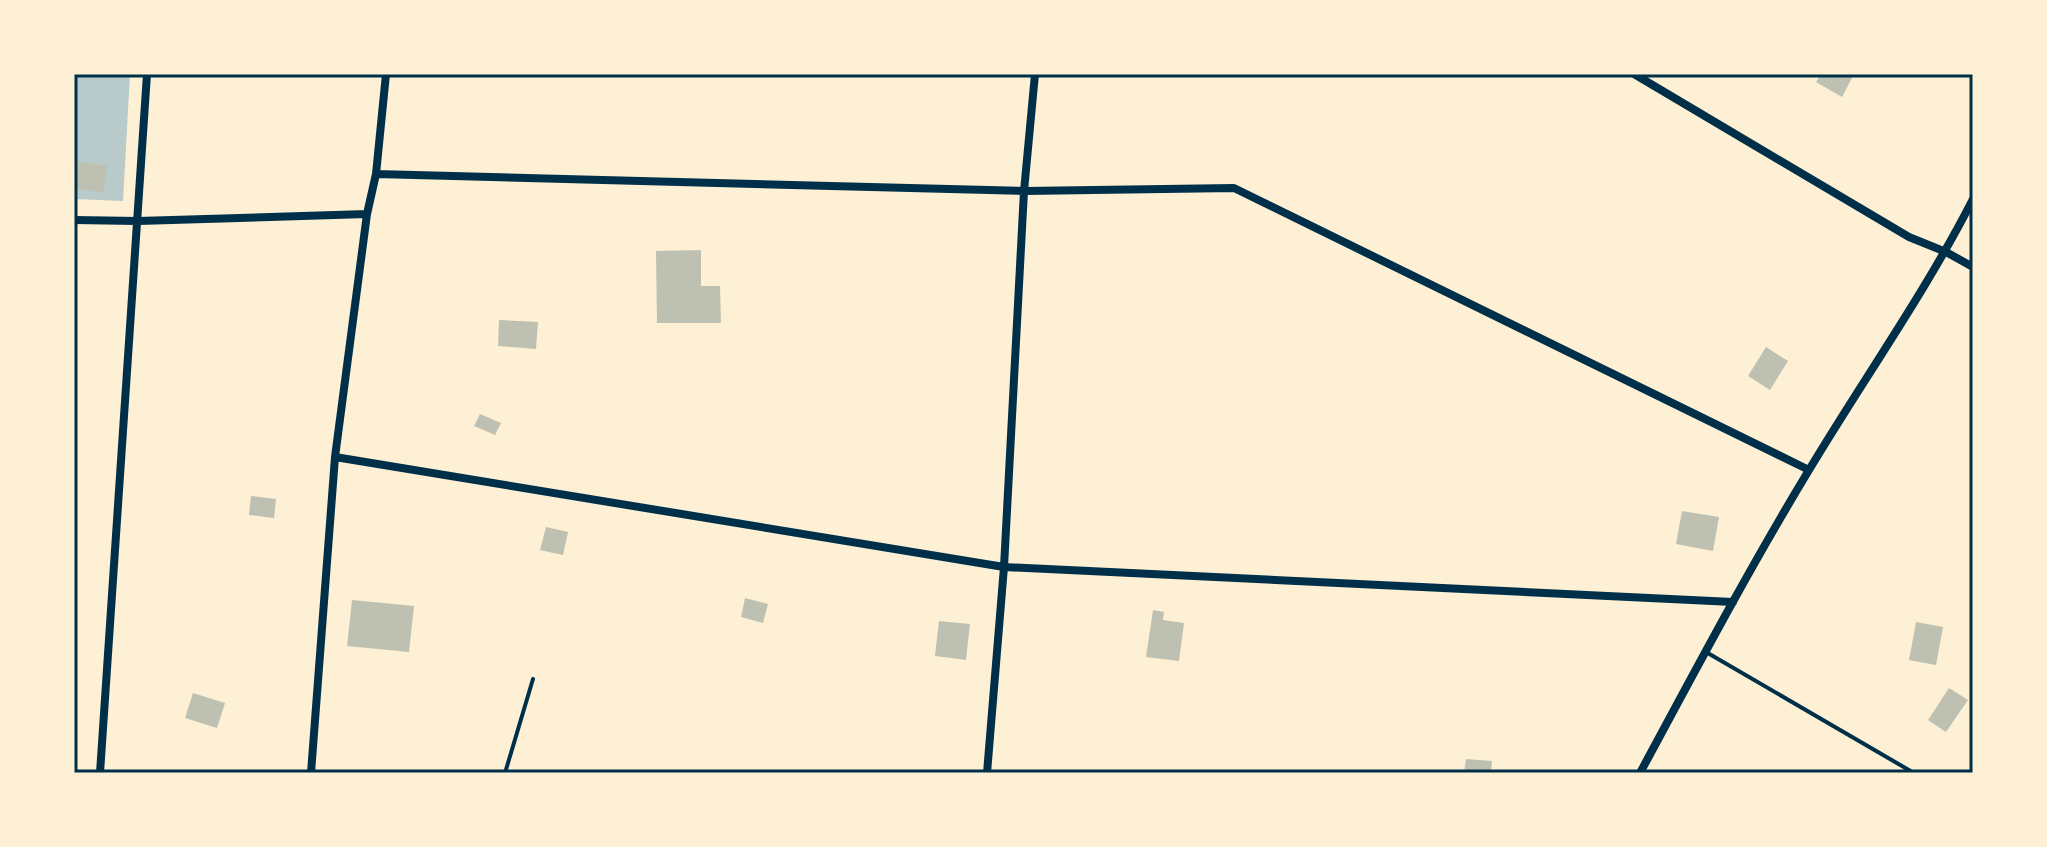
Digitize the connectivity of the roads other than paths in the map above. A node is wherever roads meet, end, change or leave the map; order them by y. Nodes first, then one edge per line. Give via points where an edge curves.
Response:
1 (147, 74) edge
2 (386, 74) edge
3 (1035, 74) edge
4 (1634, 74) edge
5 (376, 174) junction
6 (1024, 191) junction
7 (1973, 199) edge
8 (367, 214) junction
9 (74, 220) edge
10 (138, 221) junction
11 (1946, 252) junction
12 (1973, 267) edge
13 (335, 457) junction
14 (1809, 470) junction
15 (1004, 567) junction
16 (1733, 602) junction
17 (1706, 652) junction
18 (533, 679) dead end
19 (100, 773) edge
20 (311, 773) edge
21 (505, 773) edge
22 (987, 773) edge
23 (1640, 773) edge
24 (1914, 773) edge

1 - 10 street
2 - 5 street
3 - 6 street
4 - 11 street via 1909,237
5 - 6 street
5 - 8 street
6 - 14 street via 1234,188
6 - 15 street
7 - 11 street
8 - 10 street
8 - 13 street
9 - 10 street
10 - 19 street
11 - 12 street
11 - 14 street
13 - 15 street
13 - 20 street
14 - 16 street
15 - 16 street
15 - 22 street
16 - 17 street
17 - 23 street
17 - 24 lane
18 - 21 lane

